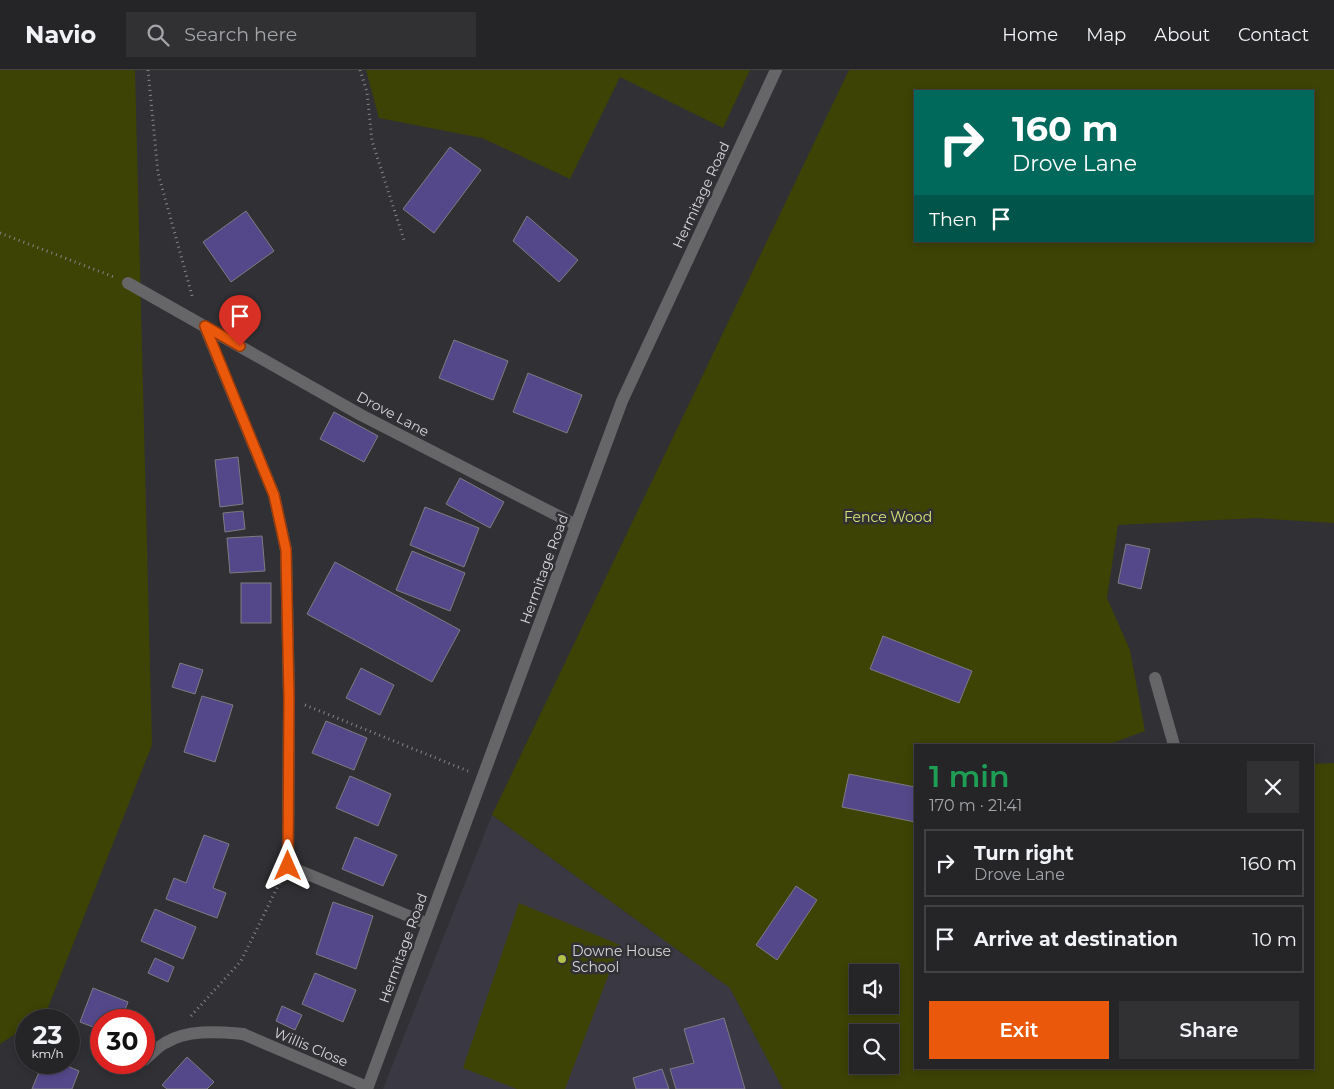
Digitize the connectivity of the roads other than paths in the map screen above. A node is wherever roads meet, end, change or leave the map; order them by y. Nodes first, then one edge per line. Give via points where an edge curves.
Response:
1 (776, 70) edge
2 (128, 283) road end
3 (203, 325) junction
4 (576, 525) junction
5 (1155, 678) dead end
6 (1174, 744) edge
7 (428, 924) junction
8 (155, 1051) edge
9 (367, 1088) edge

1 - 4 street, Hermitage Road via 622,401
2 - 3 street, Drove Lane
3 - 4 street, Drove Lane via 361,415
3 - 7 street via 274,495 286,550 288,866
4 - 7 street, Hermitage Road
5 - 6 street
7 - 9 street, Hermitage Road
8 - 9 street, Willis Close via 165,1042 190,1034 243,1034

